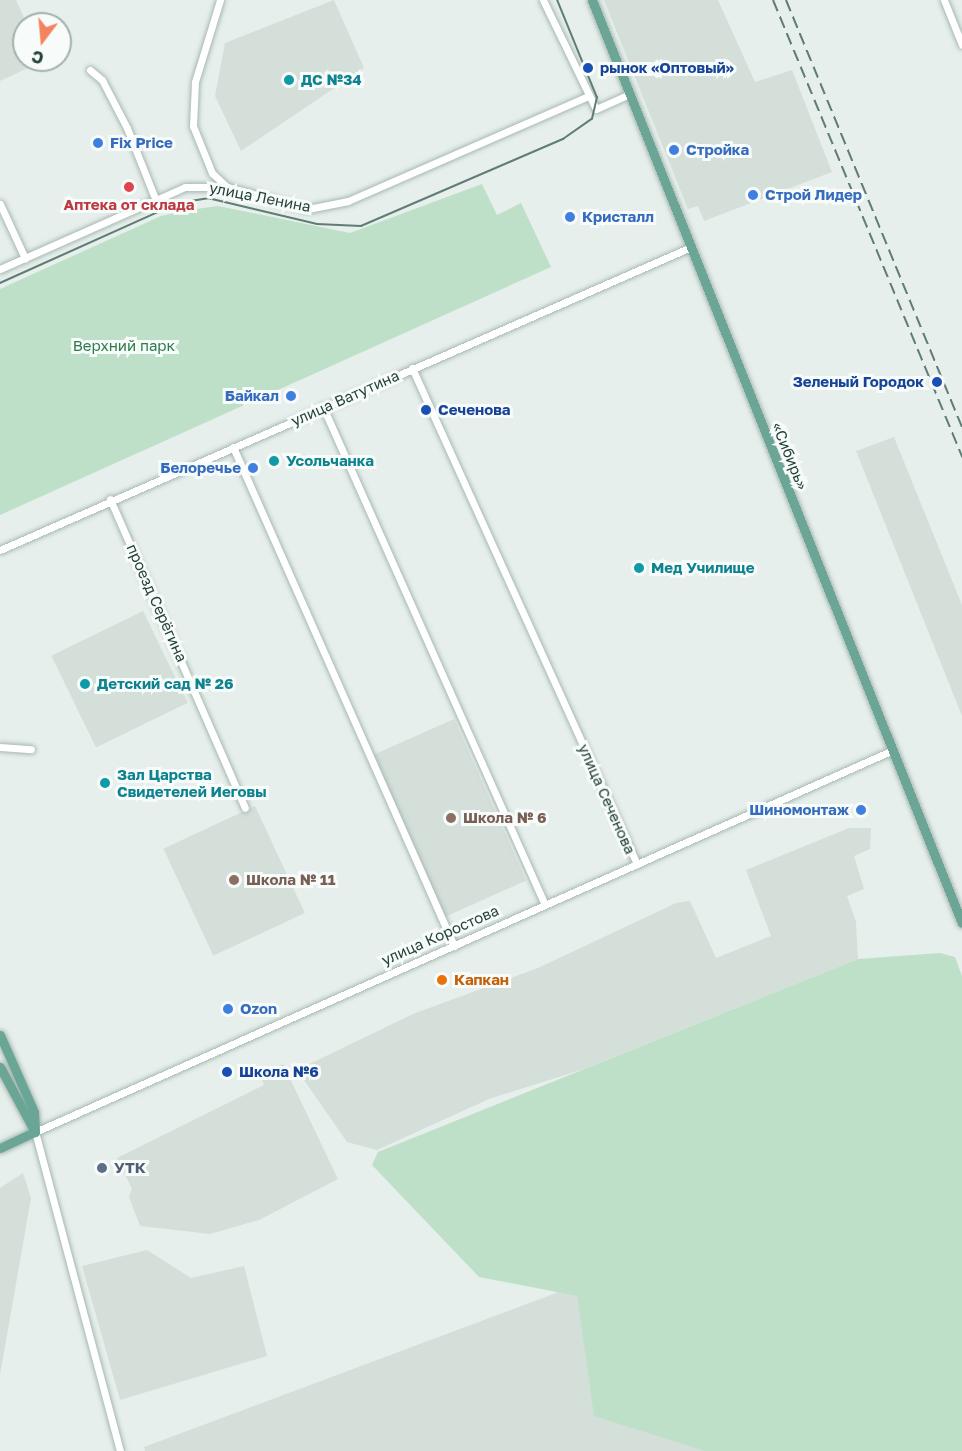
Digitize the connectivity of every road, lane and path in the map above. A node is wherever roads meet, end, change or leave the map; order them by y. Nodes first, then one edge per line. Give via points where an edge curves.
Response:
1 (220, 0) edge
2 (543, 0) edge
3 (592, 0) edge
4 (944, 0) edge
5 (962, 45) edge
6 (90, 70) dead end
7 (630, 94) junction
8 (586, 97) junction
9 (227, 187) junction
10 (154, 196) junction
11 (0, 204) edge
12 (691, 247) junction
13 (25, 258) junction
14 (0, 269) edge
15 (412, 368) junction
16 (323, 407) junction
17 (233, 447) junction
18 (110, 499) junction
19 (0, 550) edge
20 (0, 747) edge
21 (31, 749) dead end
22 (893, 750) junction
23 (245, 808) dead end
24 (637, 864) junction
25 (545, 905) junction
26 (962, 923) edge
27 (454, 946) junction
28 (0, 1035) edge
29 (0, 1067) edge
30 (35, 1132) junction
31 (0, 1148) edge
32 (120, 1451) edge

1 - 9 street via 195,82 193,126 212,173
2 - 8 street
3 - 7 main road, «Сибирь»
4 - 5 street
6 - 10 street via 127,128
7 - 8 street via 596,109
7 - 12 main road, «Сибирь»
8 - 9 street, улица Ленина via 331,206 308,209
9 - 10 street, улица Ленина via 185,187
10 - 13 street, улица Ленина
11 - 13 street
12 - 15 street, улица Ватутина
12 - 22 main road, «Сибирь»
13 - 14 street, улица Ленина
15 - 16 street, улица Ватутина
15 - 24 street, улица Сеченова
16 - 17 street, улица Ватутина
16 - 25 street
17 - 18 street, улица Ватутина
17 - 27 street
18 - 19 street, улица Ватутина
18 - 23 street, проезд Серёгина
20 - 21 street
22 - 24 street, улица Коростова
22 - 26 main road, «Сибирь»
24 - 25 street, улица Коростова
25 - 27 street, улица Коростова
27 - 30 street, улица Коростова
28 - 30 main road via 34,1112
29 - 30 main road
30 - 31 main road, улица Коростова
30 - 32 street

